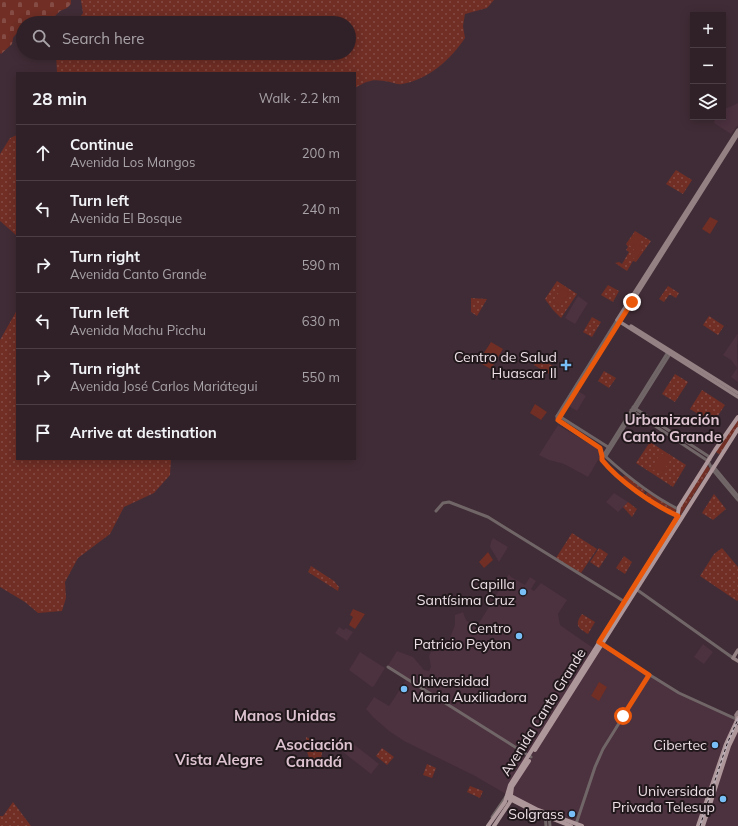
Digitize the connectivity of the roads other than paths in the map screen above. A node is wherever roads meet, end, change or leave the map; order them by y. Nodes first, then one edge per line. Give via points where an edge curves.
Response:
1 (738, 130) edge
2 (738, 134) edge
3 (662, 251) junction
4 (619, 320) junction
5 (669, 352) junction
6 (738, 393) edge
7 (738, 397) edge
8 (633, 409) junction
9 (558, 417) junction
10 (738, 417) edge
11 (738, 429) edge
12 (608, 447) junction
13 (715, 450) junction
14 (608, 451) junction
15 (721, 455) junction
16 (604, 456) junction
17 (709, 460) junction
18 (713, 468) junction
19 (738, 496) edge
20 (738, 500) edge
21 (678, 509) junction
22 (436, 511) dead end
23 (679, 517) junction
24 (675, 524) junction
25 (636, 590) junction
26 (626, 602) junction
27 (600, 643) junction
28 (738, 650) edge
29 (736, 659) edge
30 (388, 667) dead end
31 (649, 675) junction
32 (738, 712) edge
33 (738, 719) edge
34 (738, 727) edge
35 (733, 733) junction
36 (530, 756) junction
37 (724, 757) junction
38 (509, 797) junction
39 (547, 815) junction
40 (576, 824) junction
41 (487, 826) edge
42 (494, 826) edge
43 (546, 826) edge
44 (550, 826) edge
45 (571, 826) edge
46 (582, 826) edge
47 (698, 826) edge
48 (703, 826) edge

1 - 3 main road
2 - 3 main road
3 - 4 main road
4 - 5 main road
4 - 9 street
5 - 6 main road
5 - 7 main road
5 - 8 street
8 - 12 street
8 - 14 street
8 - 17 street
9 - 12 street
9 - 16 street via 598,446
10 - 13 main road
11 - 15 main road, Avenida Canto Grande
12 - 14 street
12 - 16 street
13 - 15 main road
13 - 17 main road
14 - 16 street
15 - 18 main road, Avenida Canto Grande
16 - 21 street via 636,482
16 - 23 street via 603,461 620,478
17 - 18 street
17 - 21 main road
18 - 19 street
18 - 20 street
18 - 23 main road, Avenida Canto Grande
21 - 23 main road
22 - 26 street via 443,503 449,502 488,517
23 - 24 main road, Avenida Canto Grande
24 - 25 main road, Avenida Canto Grande
24 - 26 main road, Avenida Canto Grande
25 - 26 main road, Avenida Canto Grande
25 - 29 street
26 - 27 main road, Avenida Canto Grande
27 - 31 street
27 - 36 main road, Avenida Canto Grande
28 - 29 main road
30 - 36 street
31 - 33 street via 679,693
31 - 40 street via 603,749
32 - 33 main road
33 - 35 main road
34 - 35 main road
35 - 37 main road
36 - 38 main road, Avenida Canto Grande
37 - 47 main road
37 - 48 main road
38 - 39 main road
38 - 41 main road
38 - 42 main road
39 - 40 main road
39 - 43 street
39 - 44 street
39 - 45 main road
40 - 46 main road

